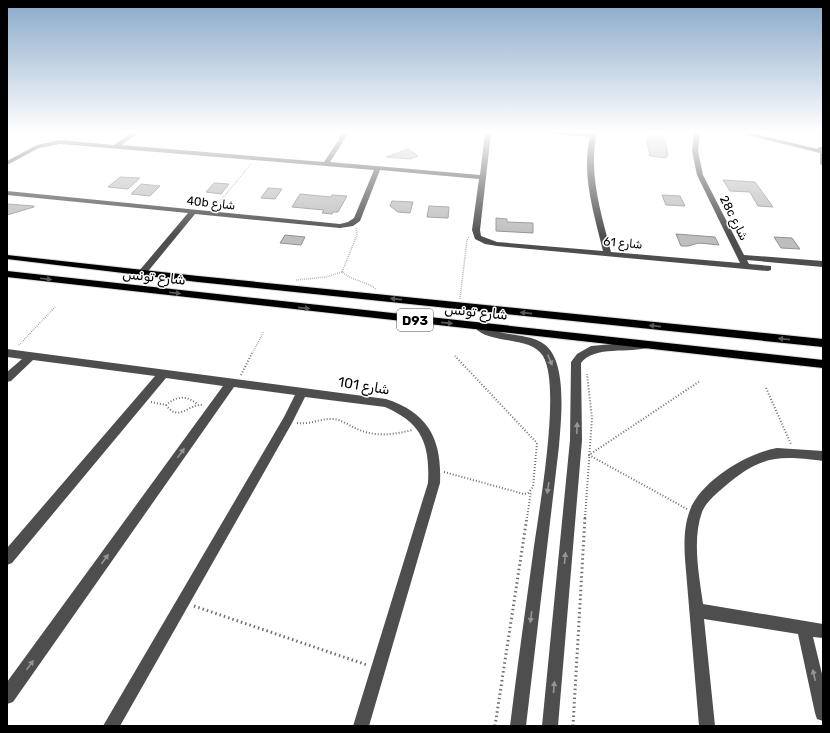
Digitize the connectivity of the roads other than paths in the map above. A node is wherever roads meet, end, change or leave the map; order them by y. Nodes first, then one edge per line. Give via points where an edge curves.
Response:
1 (368, 167) edge
2 (484, 167) edge
3 (591, 167) edge
4 (698, 167) edge
5 (378, 168) junction
6 (483, 177) junction
7 (7, 193) edge
8 (193, 212) junction
9 (606, 253) junction
10 (7, 257) edge
11 (741, 257) junction
12 (823, 264) edge
13 (746, 266) junction
14 (768, 268) dead end
15 (142, 273) junction
16 (7, 274) edge
17 (480, 327) junction
18 (823, 343) edge
19 (647, 345) junction
20 (9, 353) edge
21 (31, 356) junction
22 (823, 364) edge
23 (163, 374) junction
24 (7, 378) edge
25 (234, 383) junction
26 (302, 392) junction
27 (823, 456) edge
28 (7, 558) edge
29 (696, 610) junction
30 (804, 628) junction
31 (823, 631) edge
32 (7, 696) edge
33 (823, 713) edge
34 (111, 726) edge
35 (361, 726) edge
36 (518, 726) edge
37 (550, 726) edge
38 (706, 726) edge

1 - 5 street
2 - 6 street
3 - 9 street
4 - 11 street, 28c شارع
5 - 6 street
5 - 8 street, 40b شارع via 357,219 347,225
6 - 9 street, شارع 61 via 477,234 484,241
7 - 8 street, 40b شارع
8 - 15 street
9 - 13 street, شارع 61
10 - 15 main road, شارع تونس / D93
11 - 12 street
11 - 13 street, 28c شارع
13 - 14 street, شارع 61
18 -> 15 main road, شارع تونس / D93
16 -> 17 main road, شارع تونس / D93
17 - 19 main road, شارع تونس / D93
17 -> 36 street via 538,345 547,352 554,376 555,415 552,452
19 - 22 main road, شارع تونس / D93
37 -> 19 street via 576,440 576,362 583,353 596,348
20 - 21 street, شارع 101
21 - 23 street, شارع 101
21 - 24 street
23 - 25 street, شارع 101
23 - 28 street
25 - 26 street, شارع 101
32 -> 25 street via 214,406
26 - 34 street
26 - 35 street, شارع 101 via 386,403 410,415 423,427 432,444 434,484
27 - 29 street via 775,453 754,459 743,464 700,503 692,530
29 - 30 street
29 - 38 street
30 - 31 street
33 -> 30 street

